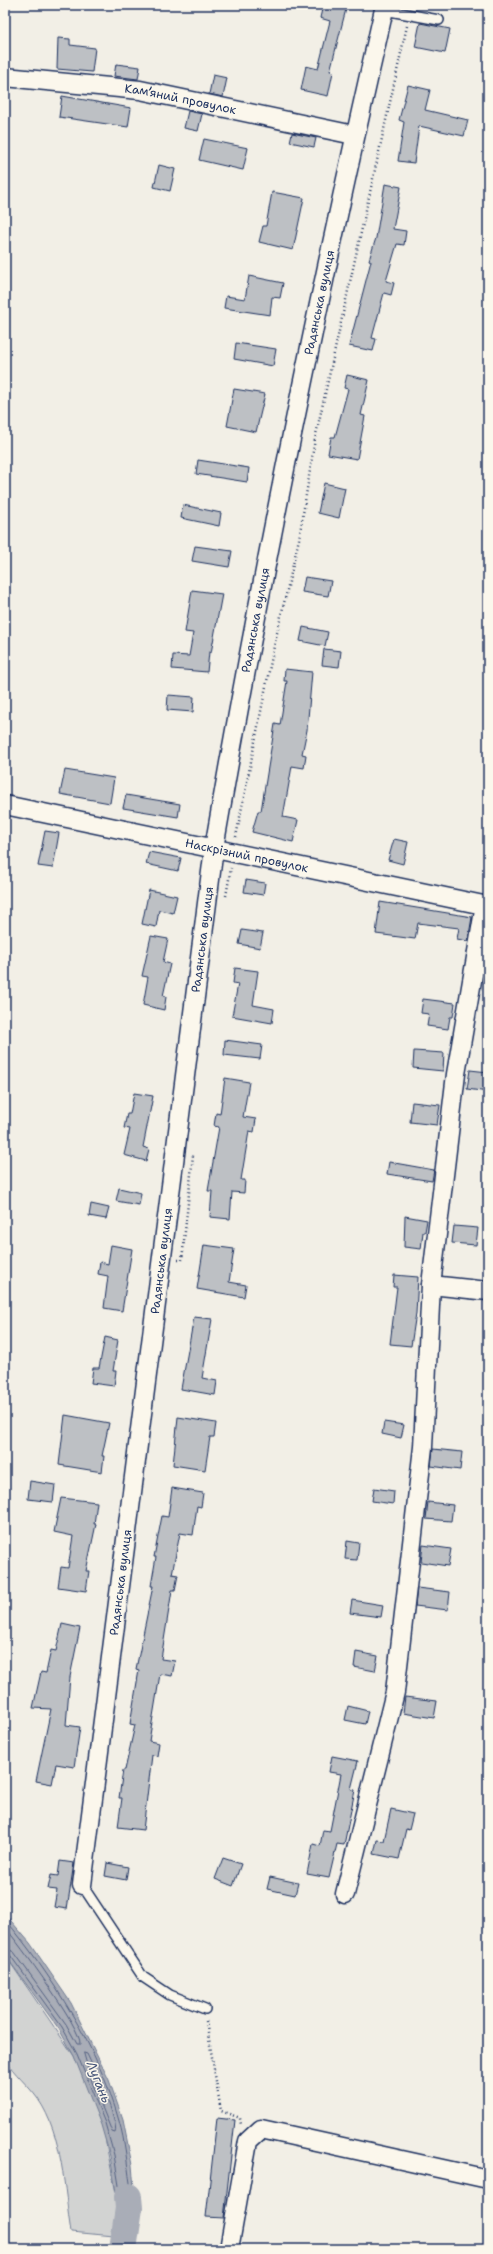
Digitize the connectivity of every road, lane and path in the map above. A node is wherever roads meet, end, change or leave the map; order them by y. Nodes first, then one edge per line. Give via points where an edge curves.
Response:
1 (385, 7) edge
2 (409, 15) junction
3 (439, 20) dead end
4 (5, 77) edge
5 (354, 135) junction
6 (5, 805) edge
7 (214, 848) junction
8 (233, 852) junction
9 (486, 905) edge
10 (431, 1285) junction
11 (488, 1292) edge
12 (82, 1885) joint
13 (345, 1894) dead end
14 (205, 2009) dead end
15 (206, 2029) dead end
16 (248, 2141) junction
17 (488, 2179) edge
18 (229, 2249) edge

1 - 2 lane
1 - 5 street, Радянська вулиця
2 - 3 lane
2 - 8 path via 315,439 299,539 274,646
4 - 5 street, Кам’яний провулок via 140,90
5 - 7 street, Радянська вулиця via 237,712
6 - 7 street, Наскрізний провулок
7 - 8 street, Наскрізний провулок
7 - 12 street, Радянська вулиця
8 - 9 street, Наскрізний провулок
9 - 10 street via 456,1074
10 - 11 street
10 - 13 street via 423,1447 395,1692
12 - 14 lane via 143,1977 170,1995
15 - 16 path via 221,2111 240,2118
16 - 17 street via 261,2129
16 - 18 street

